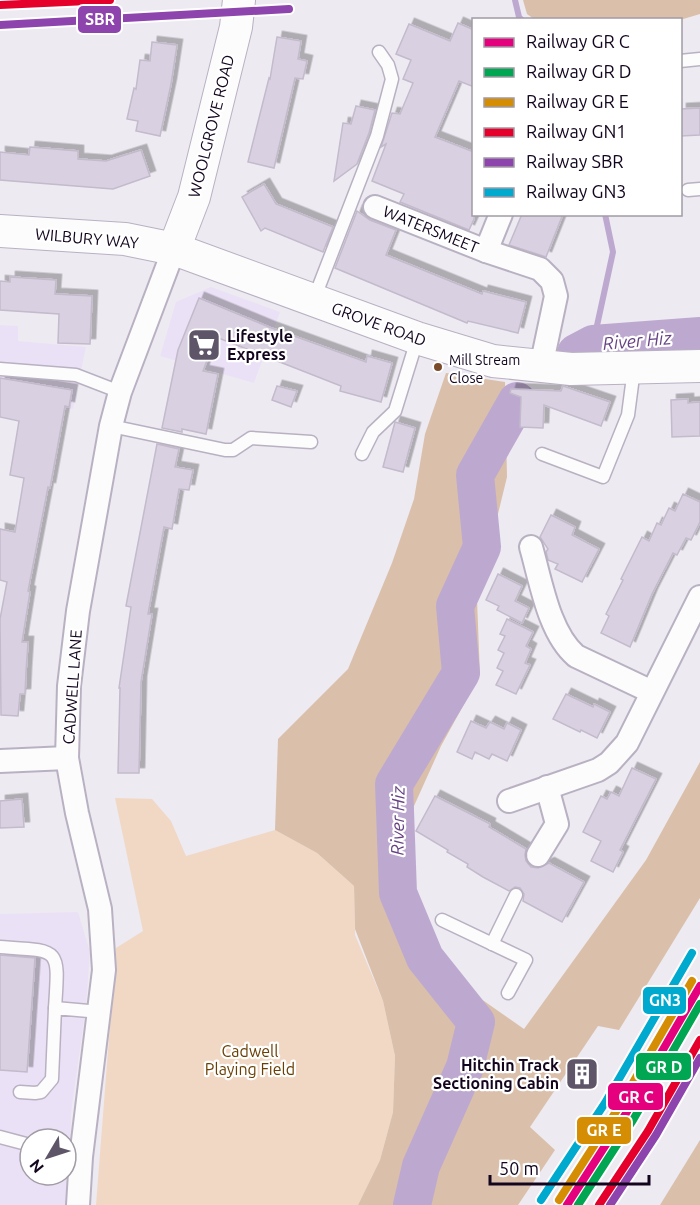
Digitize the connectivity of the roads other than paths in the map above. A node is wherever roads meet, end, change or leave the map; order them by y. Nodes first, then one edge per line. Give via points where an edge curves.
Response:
1 (239, 0) edge
2 (379, 52) dead end
3 (700, 59) edge
4 (682, 61) edge
5 (375, 207) dead end
6 (500, 216) edge
7 (0, 231) edge
8 (174, 249) junction
9 (486, 251) junction
10 (314, 301) junction
11 (417, 339) junction
12 (700, 366) edge
13 (541, 367) junction
14 (634, 368) junction
15 (0, 369) edge
16 (120, 392) junction
17 (111, 426) junction
18 (311, 442) dead end
19 (362, 453) dead end
20 (542, 454) dead end
21 (531, 547) dead end
22 (700, 597) edge
23 (652, 692) junction
24 (67, 758) junction
25 (0, 761) edge
26 (547, 787) junction
27 (509, 801) dead end
28 (538, 855) dead end
29 (516, 895) dead end
30 (442, 920) dead end
31 (492, 944) junction
32 (0, 947) edge
33 (508, 993) dead end
34 (55, 1008) junction
35 (100, 1012) junction
36 (21, 1092) dead end
37 (78, 1133) edge
38 (0, 1137) edge
39 (18, 1142) edge
40 (77, 1187) edge
41 (78, 1205) edge

1 - 8 street, WOOLGROVE ROAD via 236,27 194,197
2 - 10 lane via 392,79 377,136
3 - 4 lane
5 - 9 street, WATERSMEET
6 - 9 street, WATERSMEET
7 - 8 street, WILBURY WAY via 125,239
8 - 10 street, GROVE ROAD
8 - 16 street, CADWELL LANE
9 - 13 street, WATERSMEET via 540,269 552,281 556,296
10 - 11 street, GROVE ROAD
11 - 13 street, GROVE ROAD via 493,361
11 - 19 lane via 394,411 374,432
12 - 14 street, GROVE ROAD
13 - 14 street, GROVE ROAD
14 - 20 lane via 628,415 603,477
15 - 16 lane via 76,375
16 - 17 street, CADWELL LANE
17 - 18 lane via 225,450 233,450 251,438
17 - 24 street, CADWELL LANE via 78,611 69,686
21 - 23 street via 553,621 568,650
22 - 23 street
23 - 26 street via 627,743 609,763
24 - 25 street
24 - 35 street, CADWELL LANE via 100,909 104,970
26 - 27 street
26 - 28 street via 557,824
29 - 31 lane
30 - 31 lane
31 - 33 lane via 526,960
32 - 34 lane via 50,953 58,968
34 - 35 lane
34 - 36 lane via 52,1079 41,1092
35 - 37 street, CADWELL LANE
38 - 39 lane
40 - 41 street, CADWELL LANE

